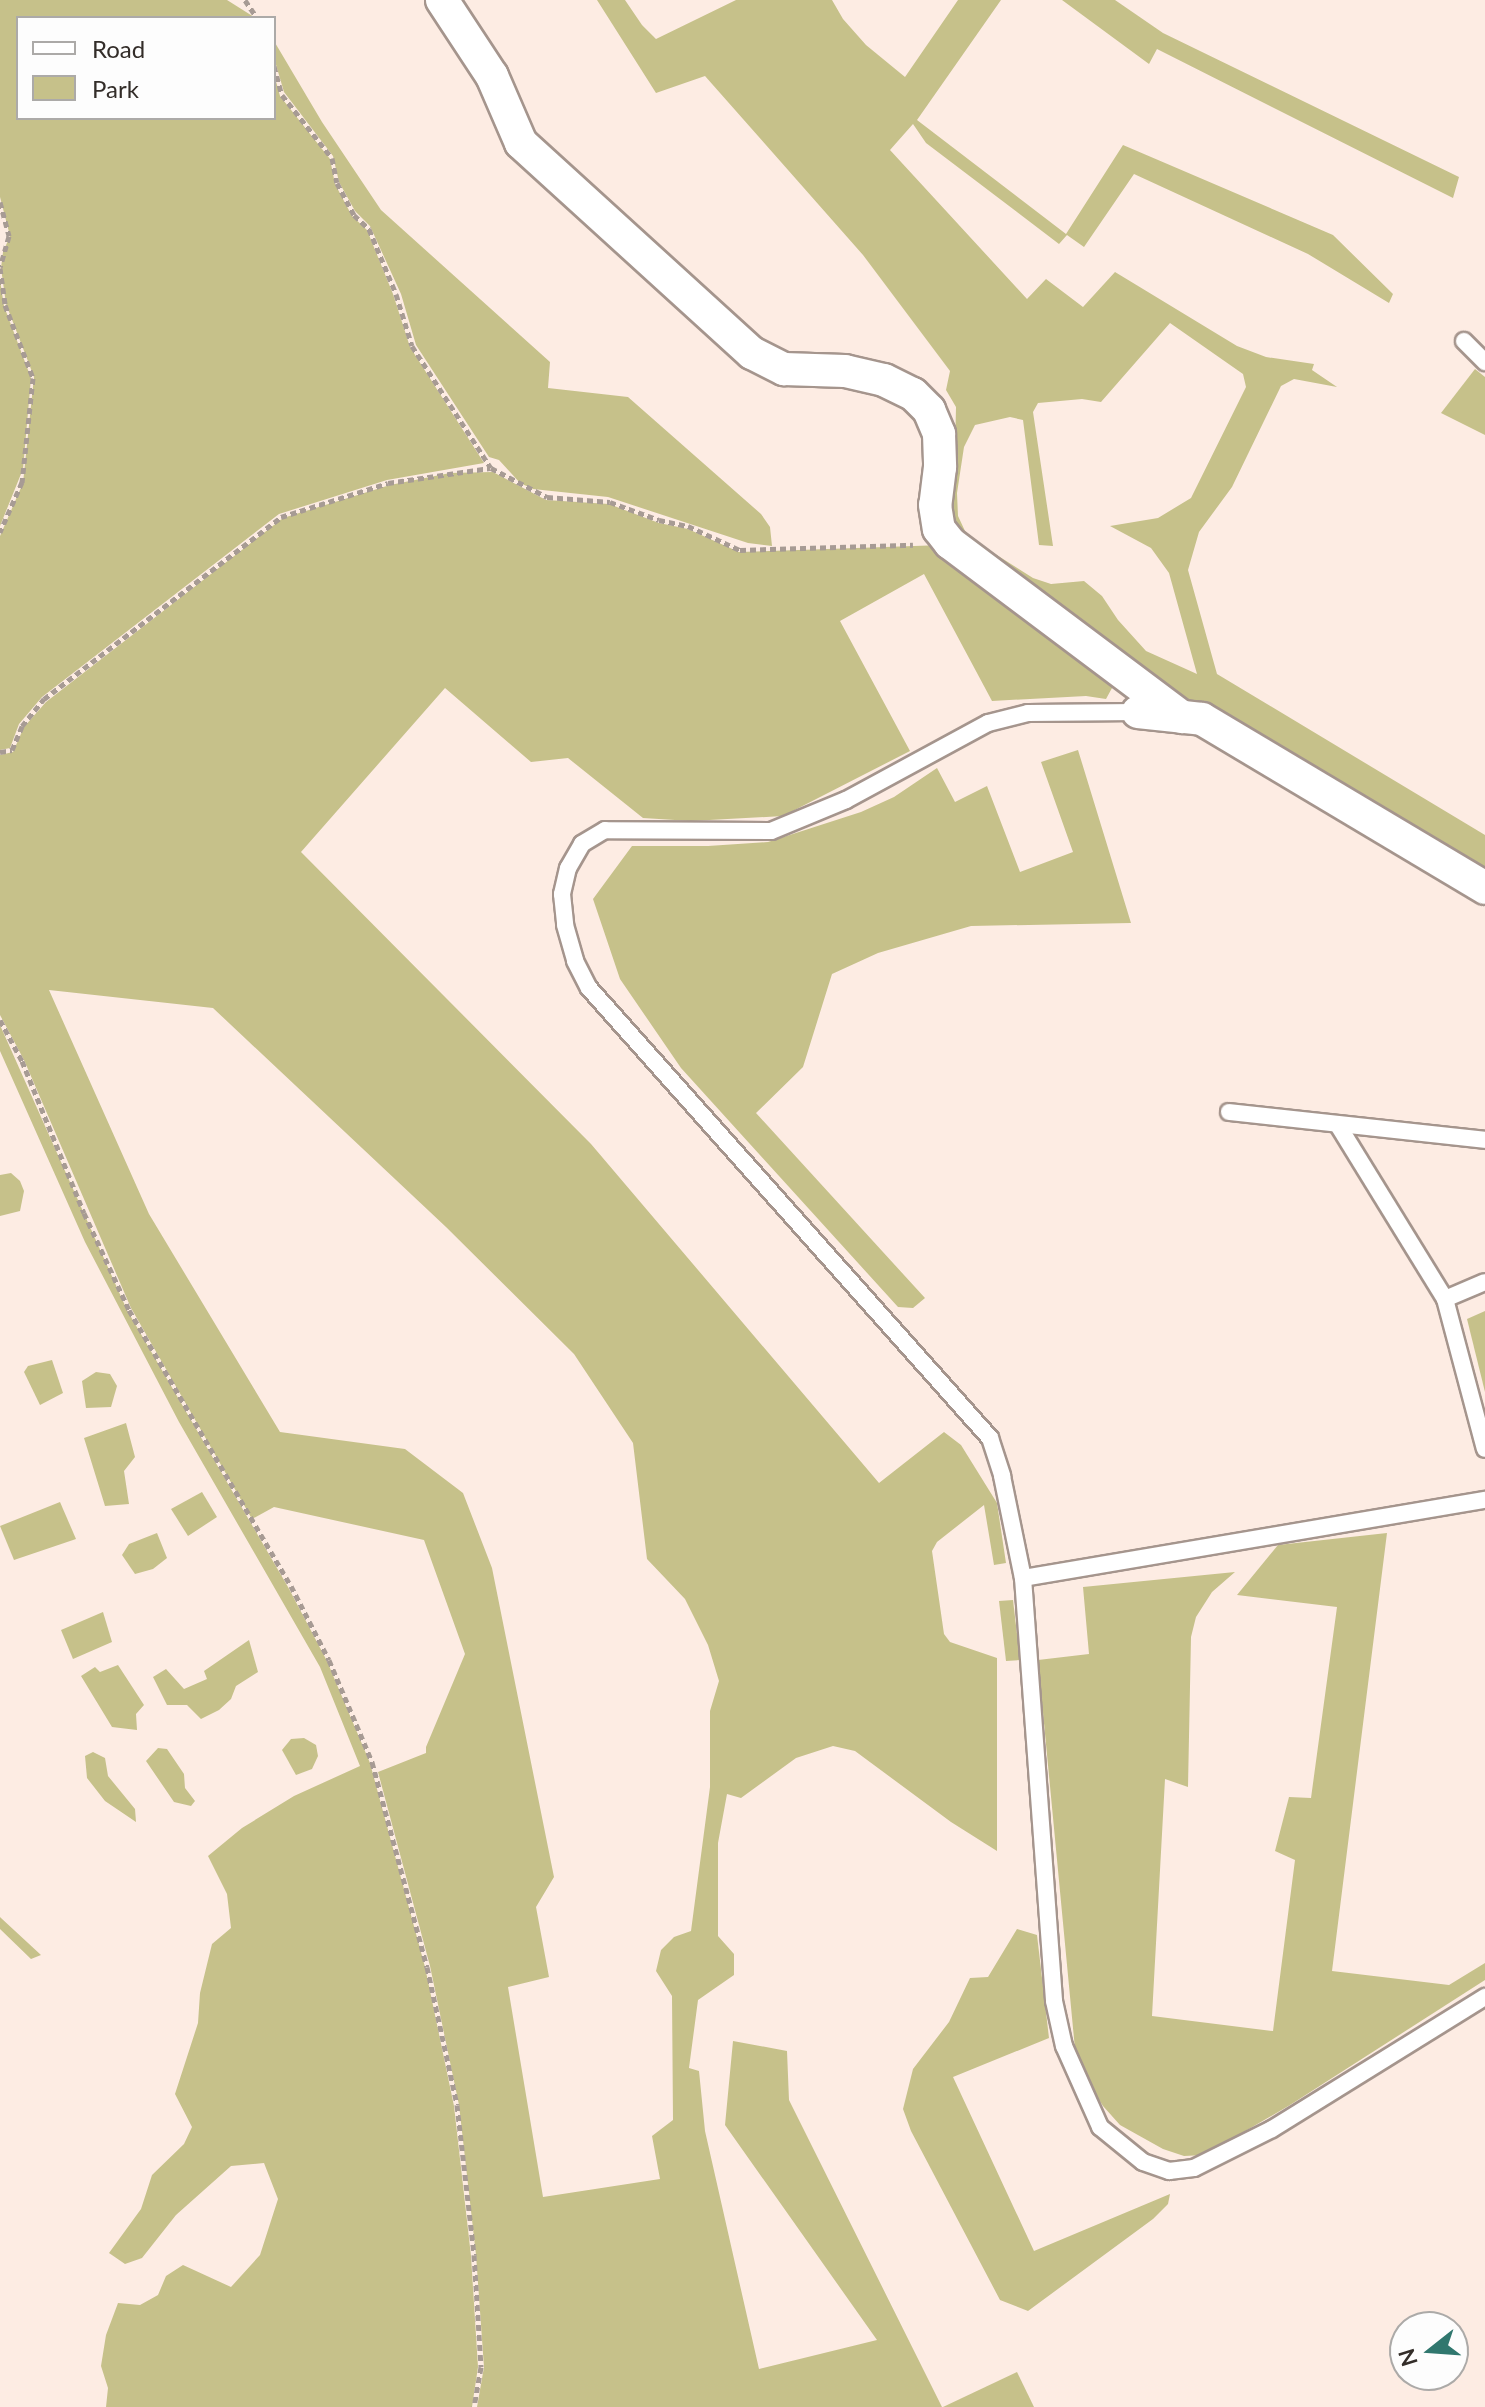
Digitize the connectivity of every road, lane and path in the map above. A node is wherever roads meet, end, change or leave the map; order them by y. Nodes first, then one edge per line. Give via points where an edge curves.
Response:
1 (442, 0) edge
2 (276, 73) edge
3 (0, 202) edge
4 (0, 268) edge
5 (1464, 341) dead end
6 (1485, 362) edge
7 (491, 468) junction
8 (0, 532) edge
9 (950, 543) junction
10 (1138, 712) joint
11 (1182, 717) junction
12 (0, 752) edge
13 (1485, 888) edge
14 (0, 1020) edge
15 (1229, 1112) dead end
16 (1338, 1125) junction
17 (1485, 1140) edge
18 (1485, 1282) edge
19 (1445, 1299) junction
20 (1485, 1449) edge
21 (1485, 1500) edge
22 (1023, 1578) junction
23 (1485, 1997) edge
24 (474, 2407) edge

1 - 9 street via 492,76 521,143 752,353 784,369 845,371 884,380 913,394 929,410 939,434 935,505 939,529
2 - 7 path via 282,95 332,158 342,194 369,229 412,346
3 - 4 path via 9,236
4 - 8 path via 5,305 33,378 22,482
5 - 6 lane
7 - 9 path via 547,497 610,502 688,526 740,550
7 - 12 path via 388,483 281,517 44,699 22,726 12,750
9 - 11 street
10 - 11 street
10 - 22 lane via 1028,713 988,723 846,800 771,831 605,830 582,844 568,868 562,894 575,961 589,988 990,1438
11 - 13 street via 1202,719 1235,737
14 - 24 path via 129,1310 291,1586 372,1762 427,1967 457,2105 481,2367
15 - 16 lane
16 - 17 lane
16 - 19 lane
18 - 19 lane
19 - 20 lane
21 - 22 lane
22 - 23 lane via 1054,2001 1064,2046 1100,2127 1143,2162 1169,2171 1194,2168 1272,2129

